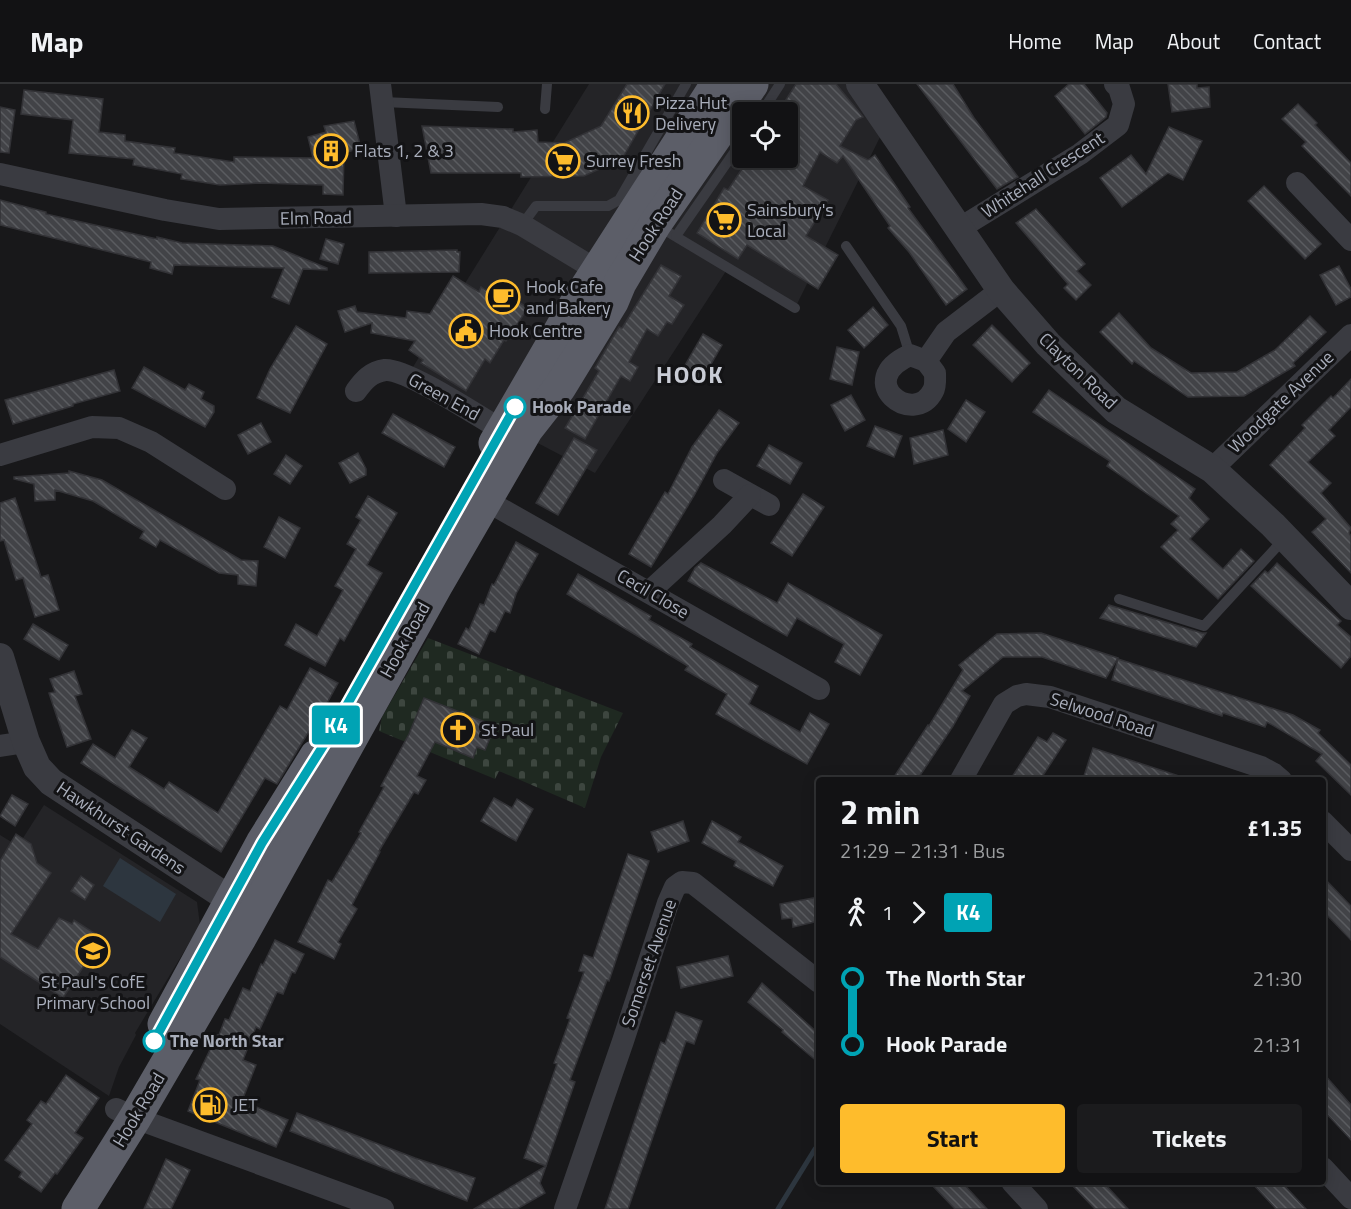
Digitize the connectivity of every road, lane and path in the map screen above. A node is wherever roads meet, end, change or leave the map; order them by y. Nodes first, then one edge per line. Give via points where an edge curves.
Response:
1 (547, 84) edge
2 (686, 84) edge
3 (717, 84) edge
4 (752, 84) edge
5 (780, 84) edge
6 (860, 84) edge
7 (1116, 84) edge
8 (382, 93) edge
9 (768, 102) edge
10 (498, 106) dead end
11 (545, 109) dead end
12 (732, 153) edge
13 (0, 174) edge
14 (1297, 183) dead end
15 (396, 216) junction
16 (522, 225) junction
17 (960, 228) junction
18 (666, 230) junction
19 (1351, 240) edge
20 (846, 246) dead end
21 (608, 276) junction
22 (1001, 290) junction
23 (795, 308) dead end
24 (1351, 335) edge
25 (918, 358) joint
26 (356, 391) dead end
27 (502, 430) junction
28 (0, 454) edge
29 (1212, 469) junction
30 (724, 480) dead end
31 (225, 489) dead end
32 (487, 501) junction
33 (1285, 538) junction
34 (650, 591) junction
35 (1119, 599) dead end
36 (1351, 606) edge
37 (0, 657) edge
38 (819, 689) dead end
39 (13, 744) edge
40 (963, 777) edge
41 (1278, 777) edge
42 (1326, 825) edge
43 (1351, 850) edge
44 (231, 900) junction
45 (816, 980) edge
46 (126, 1114) junction
47 (1326, 1171) edge
48 (1015, 1185) edge
49 (1351, 1198) edge
50 (54, 1209) edge
51 (78, 1209) edge
52 (383, 1209) edge
53 (564, 1209) edge
54 (1037, 1209) edge

1 - 11 lane
2 - 16 lane via 619,200 608,207 536,206
3 - 21 highway, Hook Road
4 - 18 highway, Hook Road
5 - 9 lane
6 - 17 street, Clayton Road
7 - 17 street, Whitehall Crescent via 1124,104 1118,124 1080,154
8 - 10 lane
8 - 15 street
12 - 18 lane
13 - 15 street, Elm Road via 219,219
14 - 19 street
15 - 16 street, Elm Road via 481,214
16 - 21 street, Elm Road
17 - 22 street, Clayton Road
18 - 21 highway, Hook Road
18 - 23 lane
20 - 25 lane via 901,326
21 - 27 highway, Hook Road
21 - 32 highway, Hook Road via 612,302 560,387 527,429
22 - 25 street
22 - 29 street, Clayton Road via 1048,344 1116,410
24 - 29 street, Woodgate Avenue
26 - 27 street, Green End via 367,376 387,370 408,375
27 - 44 highway, Hook Road via 330,735
28 - 31 street via 92,427 119,428 151,442
29 - 33 street, Clayton Road
30 - 34 street via 760,500 722,525
32 - 34 street, Cecil Close
32 - 46 highway, Hook Road via 436,585 240,938
33 - 35 lane via 1204,626
33 - 36 street, Clayton Road
34 - 38 street, Cecil Close
37 - 39 street, Hawkhurst Gardens
39 - 44 street, Hawkhurst Gardens via 51,782
40 - 41 street, Selwood Road via 1004,704 1026,693 1050,697 1261,767
42 - 43 street
44 - 46 highway, Hook Road
45 - 53 street, Somerset Avenue via 693,883 682,882 675,887
46 - 50 highway, Hook Road
46 - 51 highway, Hook Road
46 - 52 street
47 - 49 street
48 - 54 street

